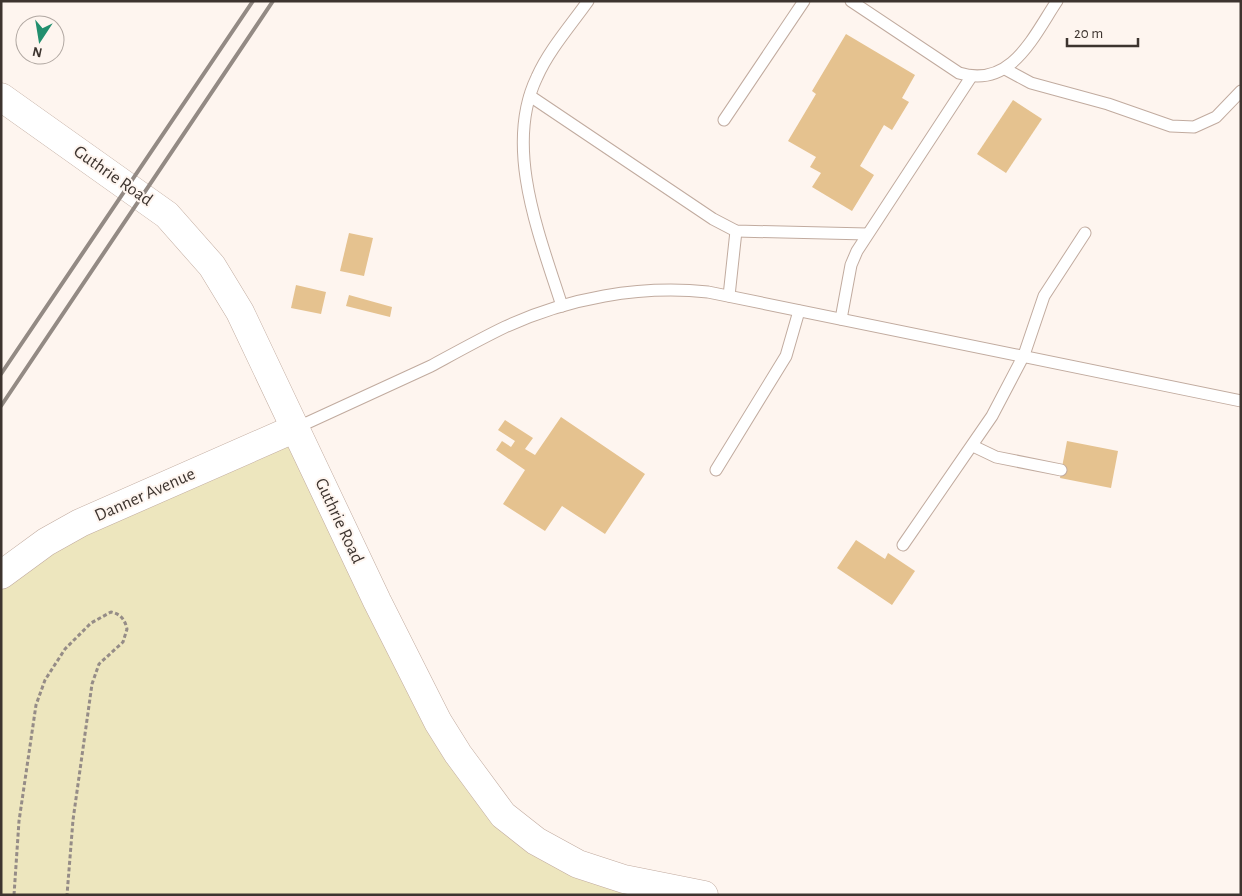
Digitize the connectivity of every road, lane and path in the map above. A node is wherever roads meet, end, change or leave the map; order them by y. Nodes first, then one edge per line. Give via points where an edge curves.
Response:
1 (588, 1) edge
2 (804, 1) edge
3 (852, 1) edge
4 (1057, 1) edge
5 (1005, 70) junction
6 (971, 77) junction
7 (1241, 91) edge
8 (530, 96) junction
9 (1, 97) edge
10 (724, 120) dead end
11 (736, 231) junction
12 (1085, 233) dead end
13 (867, 234) junction
14 (729, 296) junction
15 (562, 306) junction
16 (799, 311) junction
17 (841, 319) junction
18 (1024, 355) junction
19 (1241, 401) edge
20 (296, 428) junction
21 (973, 446) junction
22 (716, 470) dead end
23 (1061, 470) dead end
24 (903, 545) dead end
25 (1, 575) edge
26 (14, 895) edge
27 (67, 895) edge
28 (704, 895) edge

1 - 8 lane via 537,76
2 - 10 lane
3 - 6 lane via 959,73
4 - 5 lane via 1017,59
5 - 6 lane via 990,76
5 - 7 lane via 1031,83 1108,104 1171,126 1194,127 1216,117
6 - 13 lane
8 - 11 lane via 713,219
8 - 15 lane via 526,106 524,144 526,183
9 - 20 street, Guthrie Road via 177,224 212,266 240,312
11 - 13 lane
11 - 14 lane
12 - 18 lane via 1044,296
13 - 17 lane via 851,266
14 - 15 lane via 658,289
14 - 16 lane
15 - 20 lane via 506,327
16 - 17 lane
16 - 22 lane via 786,356
17 - 18 lane
18 - 19 lane
18 - 21 lane
20 - 25 street, Danner Avenue via 80,523 46,542
20 - 28 street, Guthrie Road via 376,601 438,722 503,815 536,841 578,864 624,878
21 - 23 lane via 996,457
21 - 24 lane
26 - 27 path via 19,821 36,705 45,680 65,650 91,623 111,612 123,618 127,630 123,642 96,669 92,684 73,820

